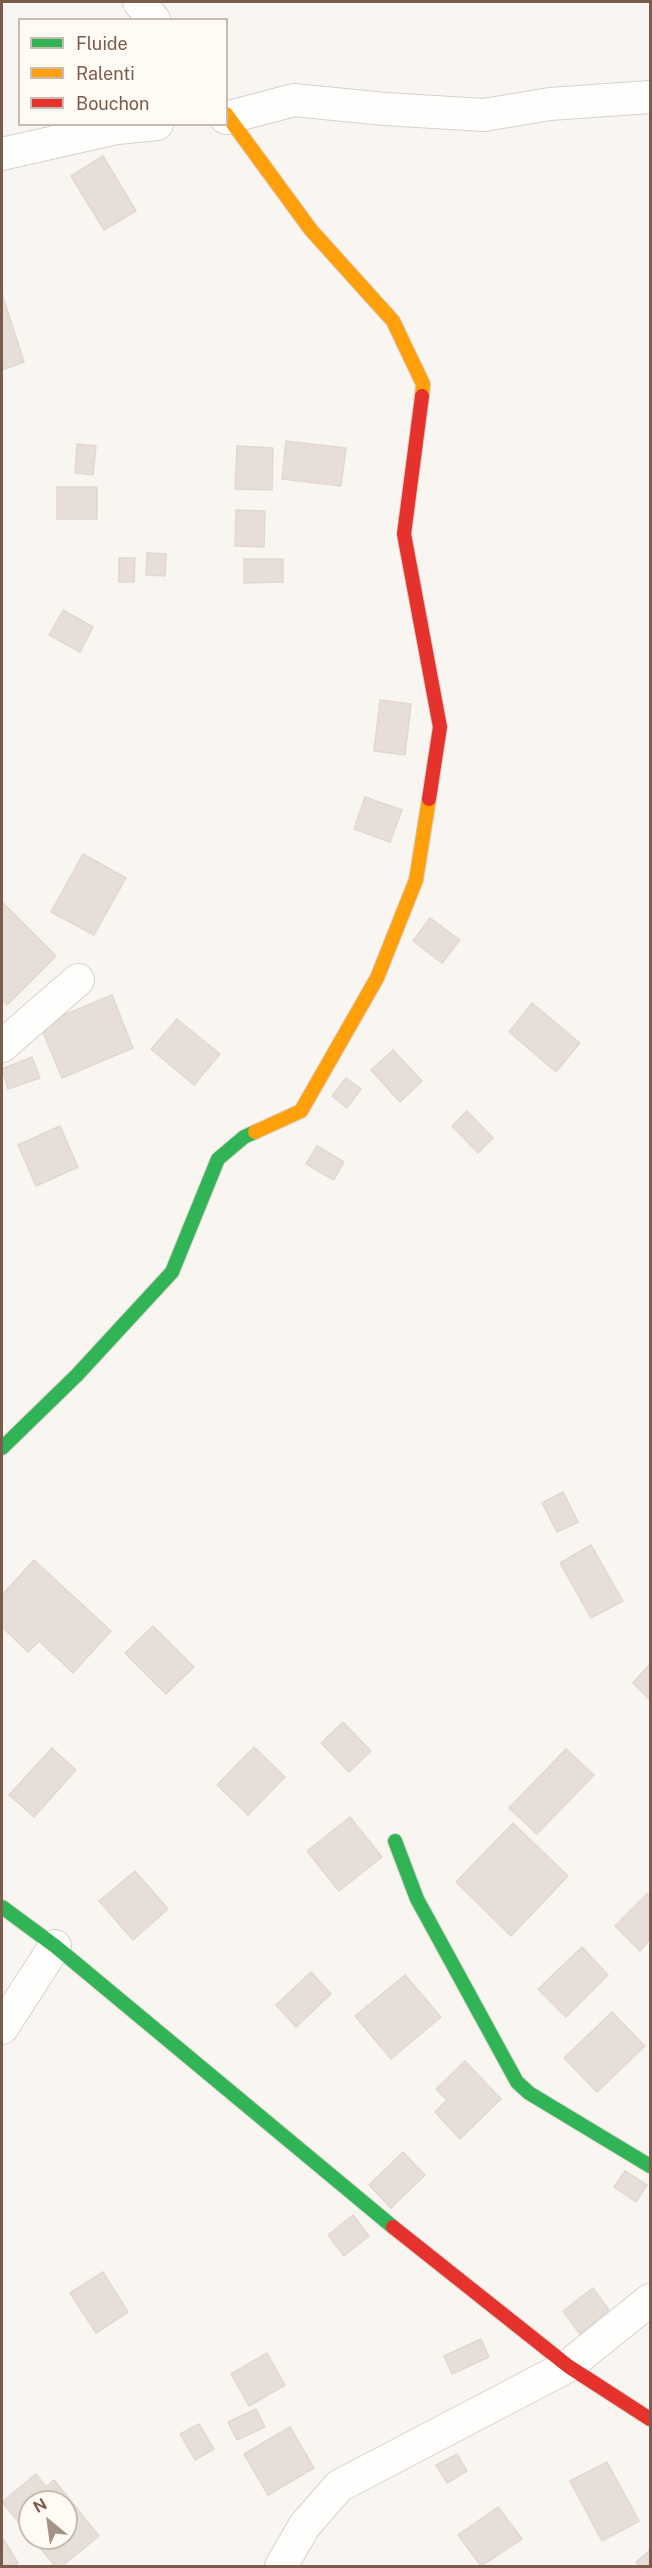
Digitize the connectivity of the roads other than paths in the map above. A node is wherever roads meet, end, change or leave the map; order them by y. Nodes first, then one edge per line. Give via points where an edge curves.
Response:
1 (140, 2) edge
2 (152, 18) edge
3 (651, 97) edge
4 (228, 117) edge
5 (228, 118) edge
6 (137, 126) edge
7 (2, 154) edge
8 (78, 980) dead end
9 (2, 1046) edge
10 (2, 1448) edge
11 (395, 1841) dead end
12 (2, 1907) edge
13 (55, 1946) junction
14 (2, 2028) edge
15 (651, 2166) edge
16 (651, 2300) edge
17 (568, 2366) junction
18 (651, 2419) edge
19 (281, 2566) edge

1 - 2 street
3 - 4 street via 550,104 484,115 294,100
5 - 10 street via 311,230 393,321 423,384 404,534 440,727 416,880 377,978 301,1111 244,1137 218,1158 172,1272 77,1375
6 - 7 street
8 - 9 street
11 - 15 street via 417,1899 517,2082
12 - 13 street
13 - 14 street
13 - 17 street via 345,2190
16 - 17 street
17 - 18 street
17 - 19 street via 339,2487 305,2525

